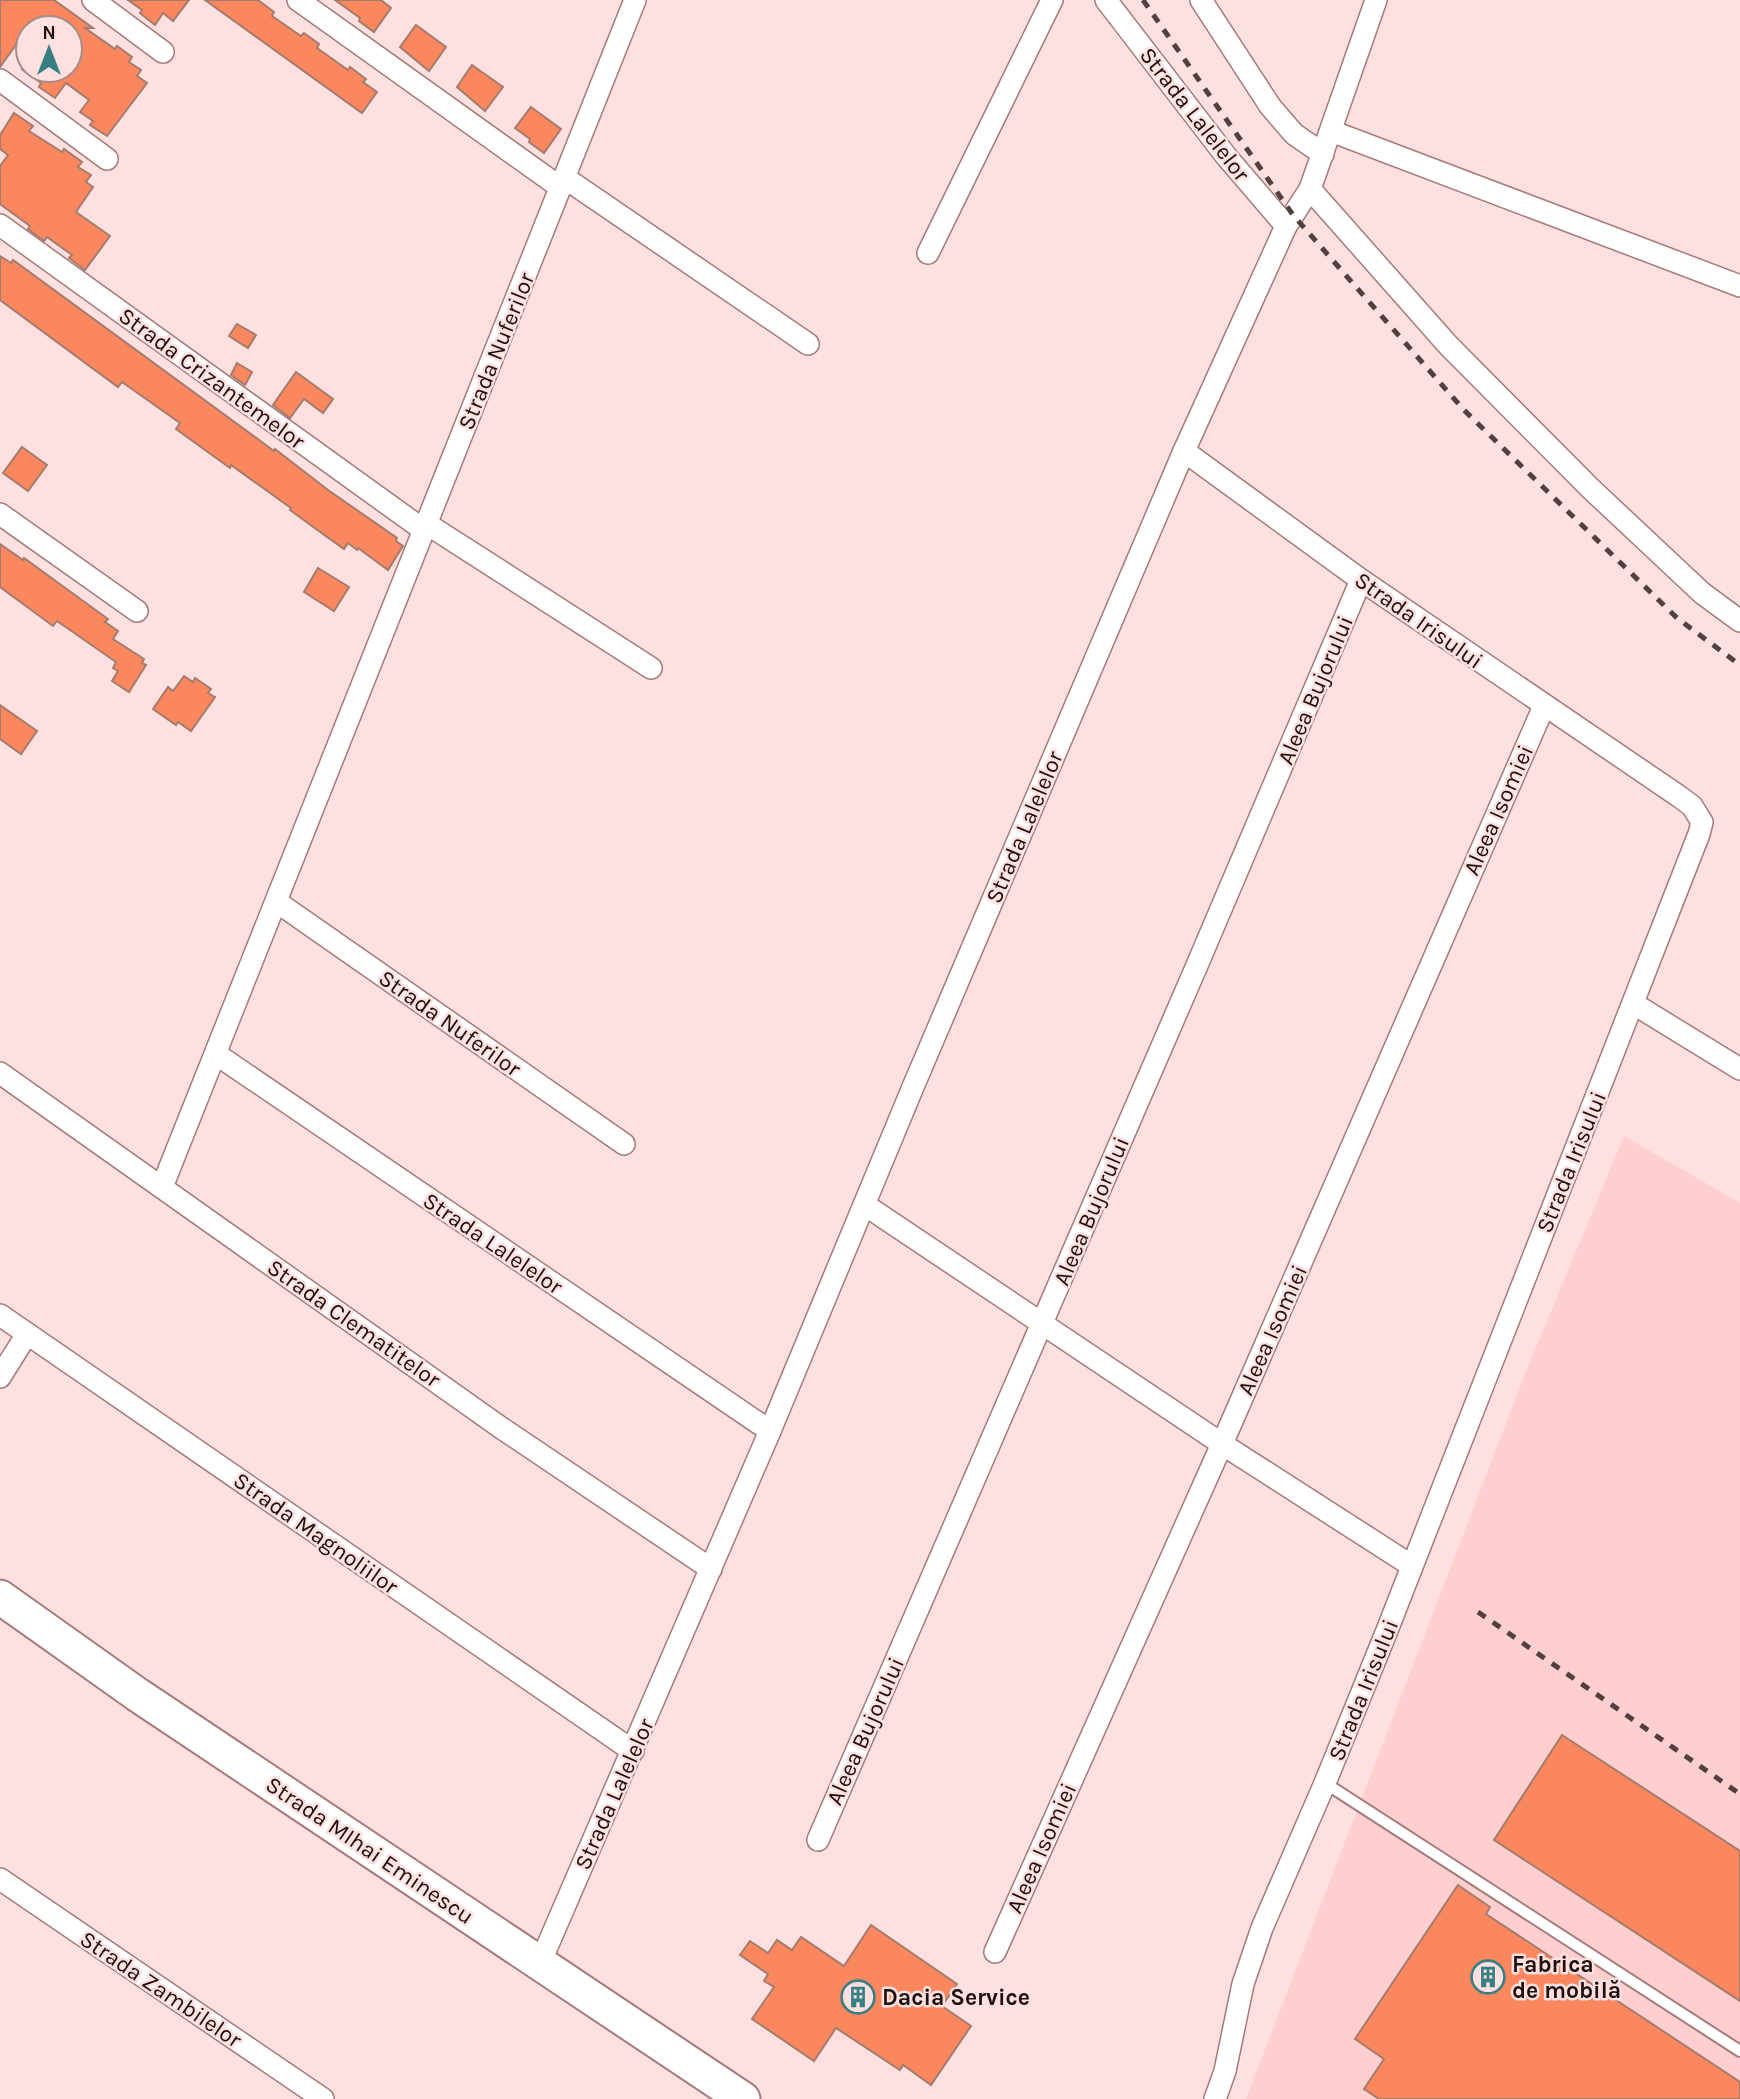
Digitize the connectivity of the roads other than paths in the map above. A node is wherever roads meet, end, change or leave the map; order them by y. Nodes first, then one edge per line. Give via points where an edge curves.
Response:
1 (93, 0) edge
2 (298, 0) edge
3 (635, 0) edge
4 (1052, 0) edge
5 (1106, 0) edge
6 (1201, 0) edge
7 (1377, 0) edge
8 (163, 52) dead end
9 (0, 80) edge
10 (1331, 131) junction
11 (1323, 154) junction
12 (107, 159) dead end
13 (563, 183) junction
14 (1310, 189) junction
15 (0, 226) edge
16 (1286, 226) junction
17 (928, 253) dead end
18 (1740, 286) edge
19 (808, 344) dead end
20 (1184, 451) junction
21 (0, 514) edge
22 (426, 528) junction
23 (1361, 580) junction
24 (137, 611) dead end
25 (1740, 621) edge
26 (651, 668) dead end
27 (1544, 706) junction
28 (277, 902) junction
29 (1634, 1004) junction
30 (216, 1054) junction
31 (1740, 1069) edge
32 (0, 1073) edge
33 (624, 1144) dead end
34 (162, 1187) junction
35 (865, 1205) junction
36 (0, 1315) edge
37 (1042, 1324) junction
38 (27, 1334) junction
39 (0, 1377) edge
40 (770, 1431) junction
41 (1222, 1444) junction
42 (1412, 1566) junction
43 (711, 1569) junction
44 (0, 1597) edge
45 (633, 1751) junction
46 (1325, 1783) junction
47 (818, 1840) dead end
48 (0, 1879) edge
49 (995, 1952) dead end
50 (540, 1963) junction
51 (1740, 2051) edge
52 (323, 2099) edge
53 (743, 2099) edge
54 (1215, 2099) edge

1 - 8 street
2 - 13 street
3 - 13 street, Strada Nuferilor
4 - 17 street
5 - 16 street, Strada Lalelelor
6 - 11 street via 1270,106 1294,134
7 - 10 street, Strada Lalelelor
9 - 12 street
10 - 11 street, Strada Lalelelor
10 - 18 street
11 - 14 street, Strada Lalelelor
13 - 19 street
13 - 22 street, Strada Nuferilor
14 - 16 street, Strada Lalelelor
14 - 25 street via 1448,345 1702,593
15 - 22 street, Strada Crizantemelor
16 - 20 street, Strada Lalelelor
20 - 23 street, Strada Irisului
20 - 35 street, Strada Lalelelor
21 - 24 street
22 - 26 street
22 - 28 street, Strada Nuferilor
23 - 27 street, Strada Irisului
23 - 37 street, Aleea Bujorului
27 - 29 street, Strada Irisului via 1680,797 1702,822
27 - 41 street, Aleea Isomiei
28 - 30 street, Strada Nuferilor
28 - 33 street, Strada Nuferilor
29 - 31 street
29 - 42 street, Strada Irisului
30 - 34 street, Strada Nuferilor
30 - 40 street, Strada Lalelelor
32 - 34 street, Strada Clematitelor
34 - 43 street, Strada Clematitelor via 500,1427
35 - 37 street
35 - 40 street, Strada Lalelelor
36 - 38 street, Strada Magnoliilor
37 - 41 street
37 - 47 street, Aleea Bujorului
38 - 39 street
38 - 45 street, Strada Magnoliilor
40 - 43 street, Strada Lalelelor
41 - 42 street
41 - 49 street, Aleea Isomiei
42 - 46 street, Strada Irisului
43 - 45 street, Strada Lalelelor
44 - 50 main road, Strada MIhai Eminescu via 138,1695
45 - 50 street, Strada Lalelelor
46 - 51 lane
46 - 54 street, Strada Irisului via 1251,1958
48 - 52 street, Strada Zambilelor
50 - 53 main road, Strada MIhai Eminescu

